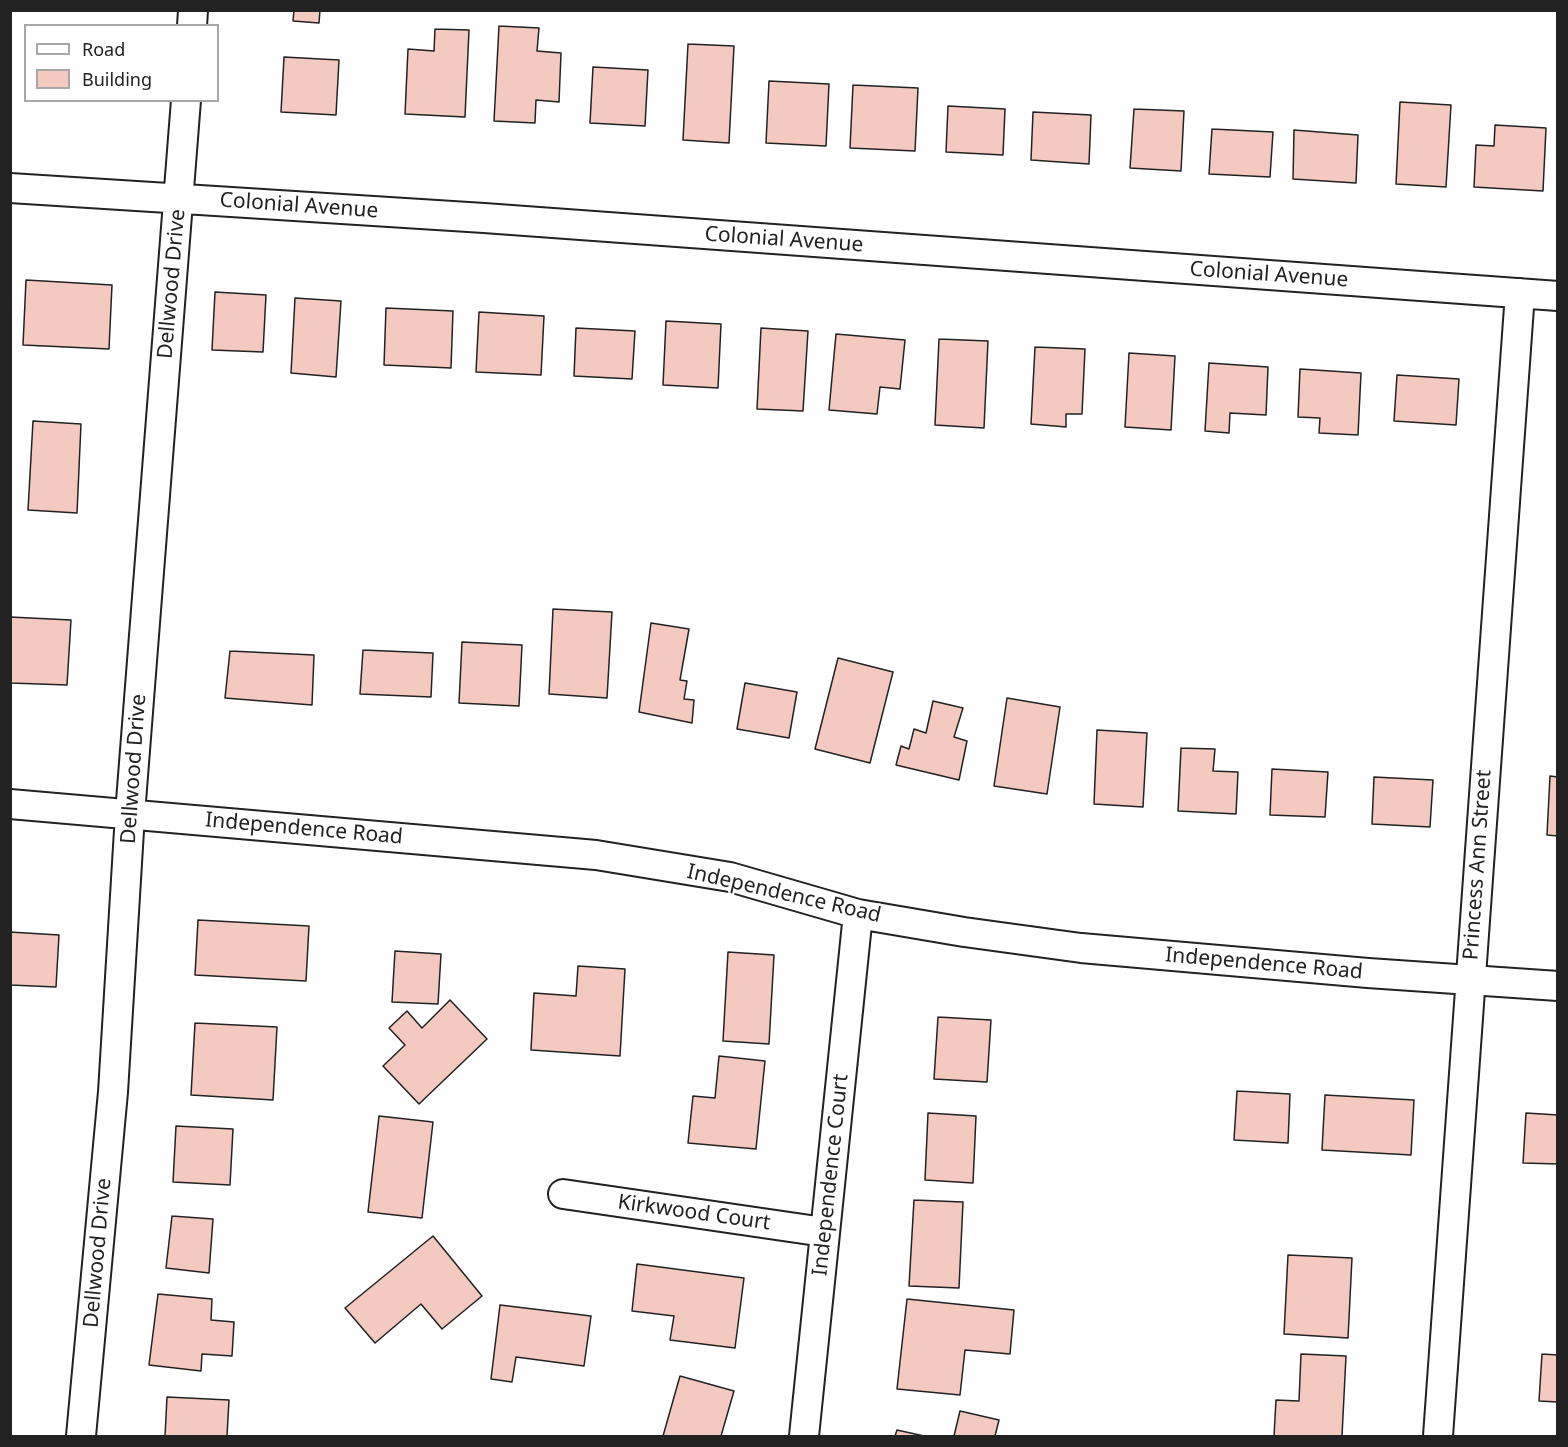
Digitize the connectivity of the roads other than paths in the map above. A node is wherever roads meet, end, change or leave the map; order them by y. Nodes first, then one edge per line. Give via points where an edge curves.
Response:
1 (186, 102) edge
2 (10, 188) edge
3 (179, 199) junction
4 (1520, 293) junction
5 (1557, 296) edge
6 (10, 804) edge
7 (130, 814) junction
8 (858, 914) junction
9 (1469, 979) junction
10 (1557, 986) edge
11 (563, 1194) dead end
12 (824, 1232) junction
13 (81, 1437) edge
14 (804, 1437) edge
15 (1437, 1437) edge

1 - 3 street, Dellwood Drive
2 - 3 street, Colonial Avenue
3 - 4 street, Colonial Avenue
3 - 7 street, Dellwood Drive
4 - 5 street, Colonial Avenue
4 - 9 street, Princess Ann Street
6 - 7 street, Independence Road
7 - 8 street, Independence Road via 596,855 730,877
7 - 13 street, Dellwood Drive via 113,1092
8 - 9 street, Independence Road via 1081,948
8 - 12 street, Independence Court
9 - 10 street, Independence Road
9 - 15 street, Princess Ann Street
11 - 12 street, Kirkwood Court
12 - 14 street, Independence Court

